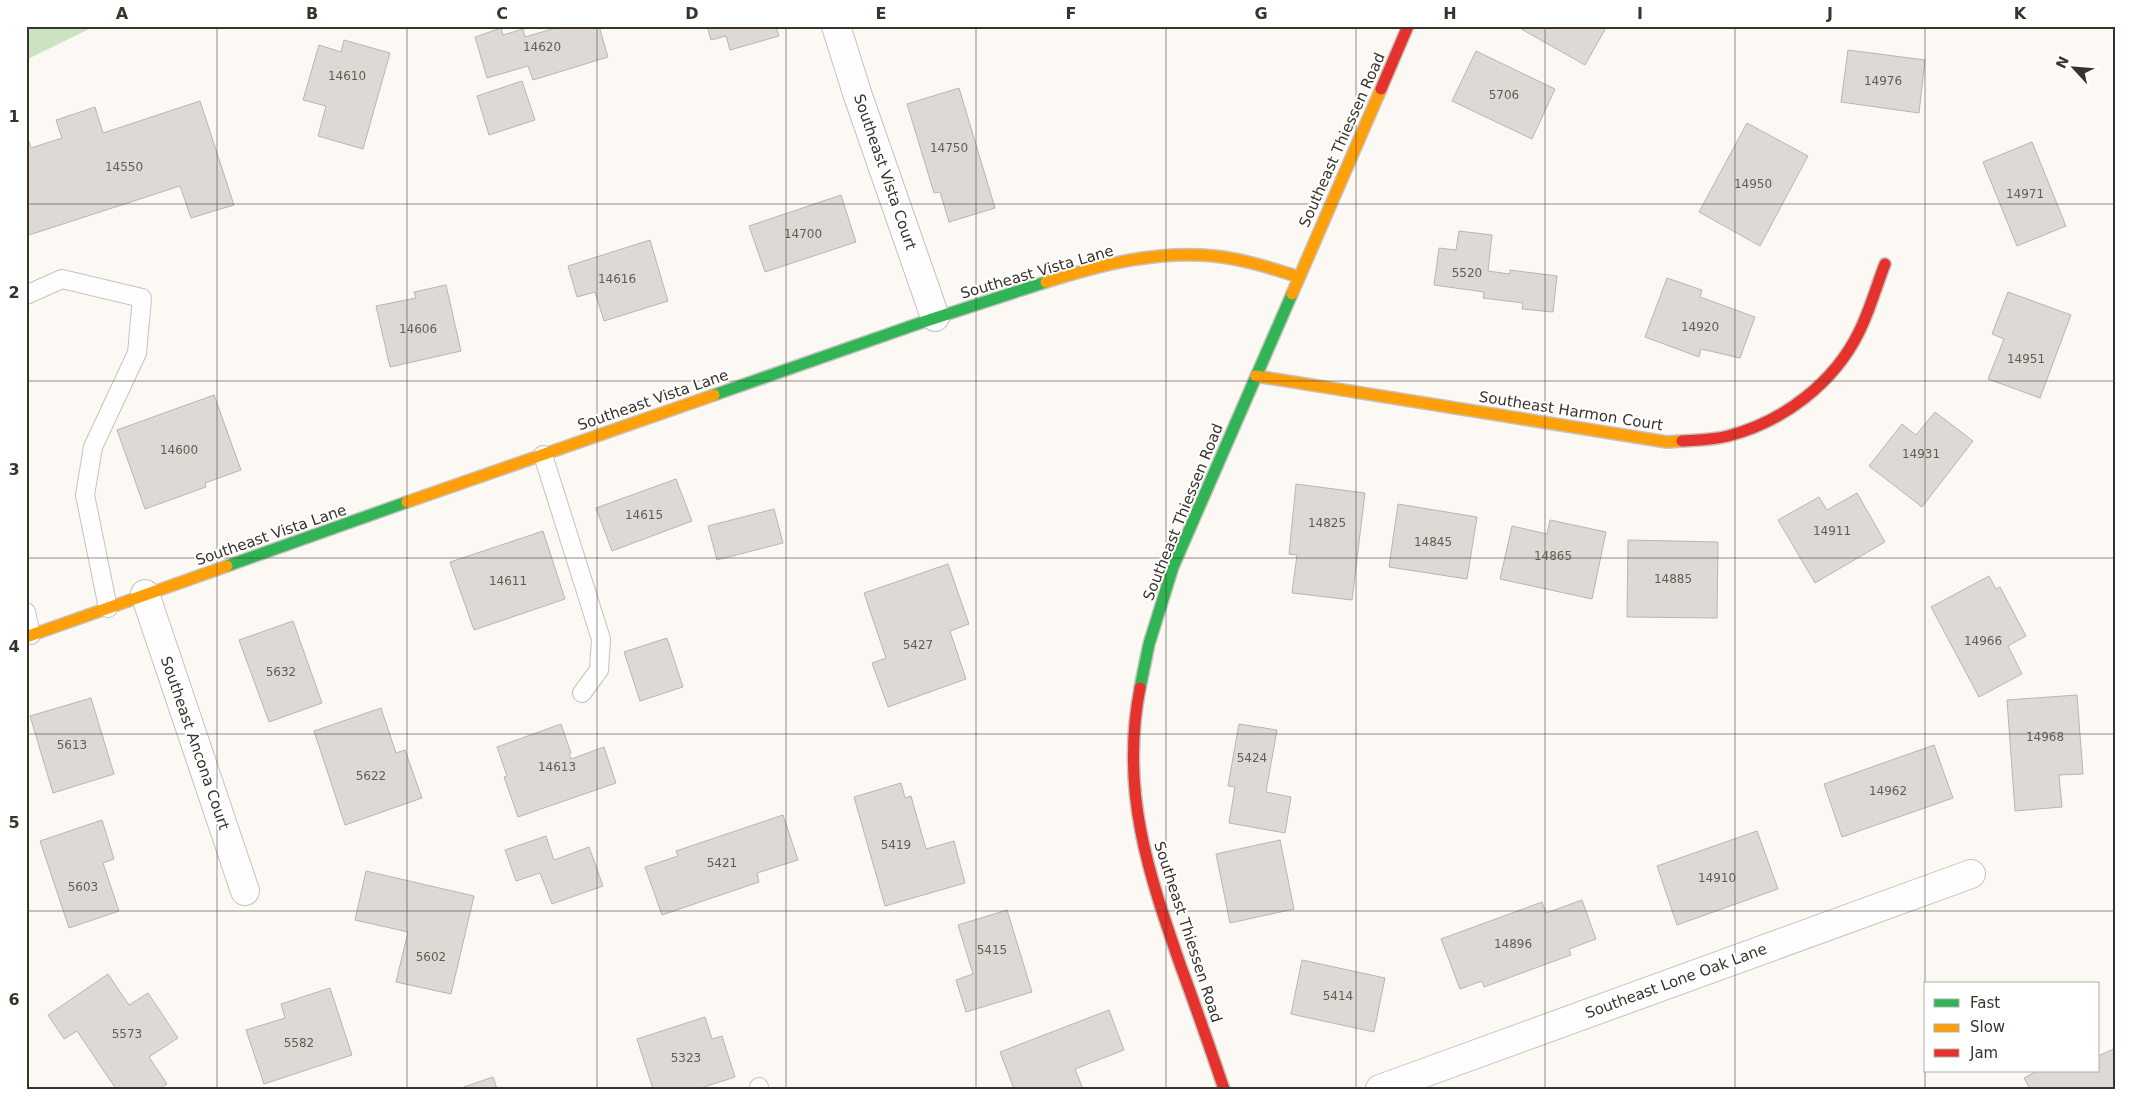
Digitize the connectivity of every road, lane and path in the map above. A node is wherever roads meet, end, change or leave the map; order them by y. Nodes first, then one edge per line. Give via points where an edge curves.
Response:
1 (836, 26) edge
2 (1408, 26) edge
3 (1885, 264) dead end
4 (1299, 276) junction
5 (26, 295) edge
6 (935, 317) junction
7 (1256, 376) junction
8 (542, 455) junction
9 (145, 594) junction
10 (108, 608) junction
11 (26, 612) edge
12 (29, 636) edge
13 (582, 693) dead end
14 (1971, 874) dead end
15 (245, 891) dead end
16 (1224, 1089) edge
17 (1380, 1089) edge

1 - 6 street, Southeast Vista Court
2 - 4 street, Southeast Thiessen Road
3 - 7 street, Southeast Harmon Court via 1858,334 1818,387 1760,426 1726,436 1667,442
4 - 6 street, Southeast Vista Lane via 1225,256 1158,256 1120,262 1050,281
4 - 7 street, Southeast Thiessen Road
5 - 10 lane via 62,279 142,298 137,353 93,448 85,496
6 - 8 street, Southeast Vista Lane
7 - 16 street, Southeast Thiessen Road via 1157,614 1145,657 1133,744 1133,778 1143,846
8 - 9 street, Southeast Vista Lane
8 - 13 lane via 600,639 599,670
9 - 10 street, Southeast Vista Lane
9 - 15 street, Southeast Ancona Court
10 - 12 street, Southeast Vista Lane
11 - 12 lane
14 - 17 street, Southeast Lone Oak Lane

